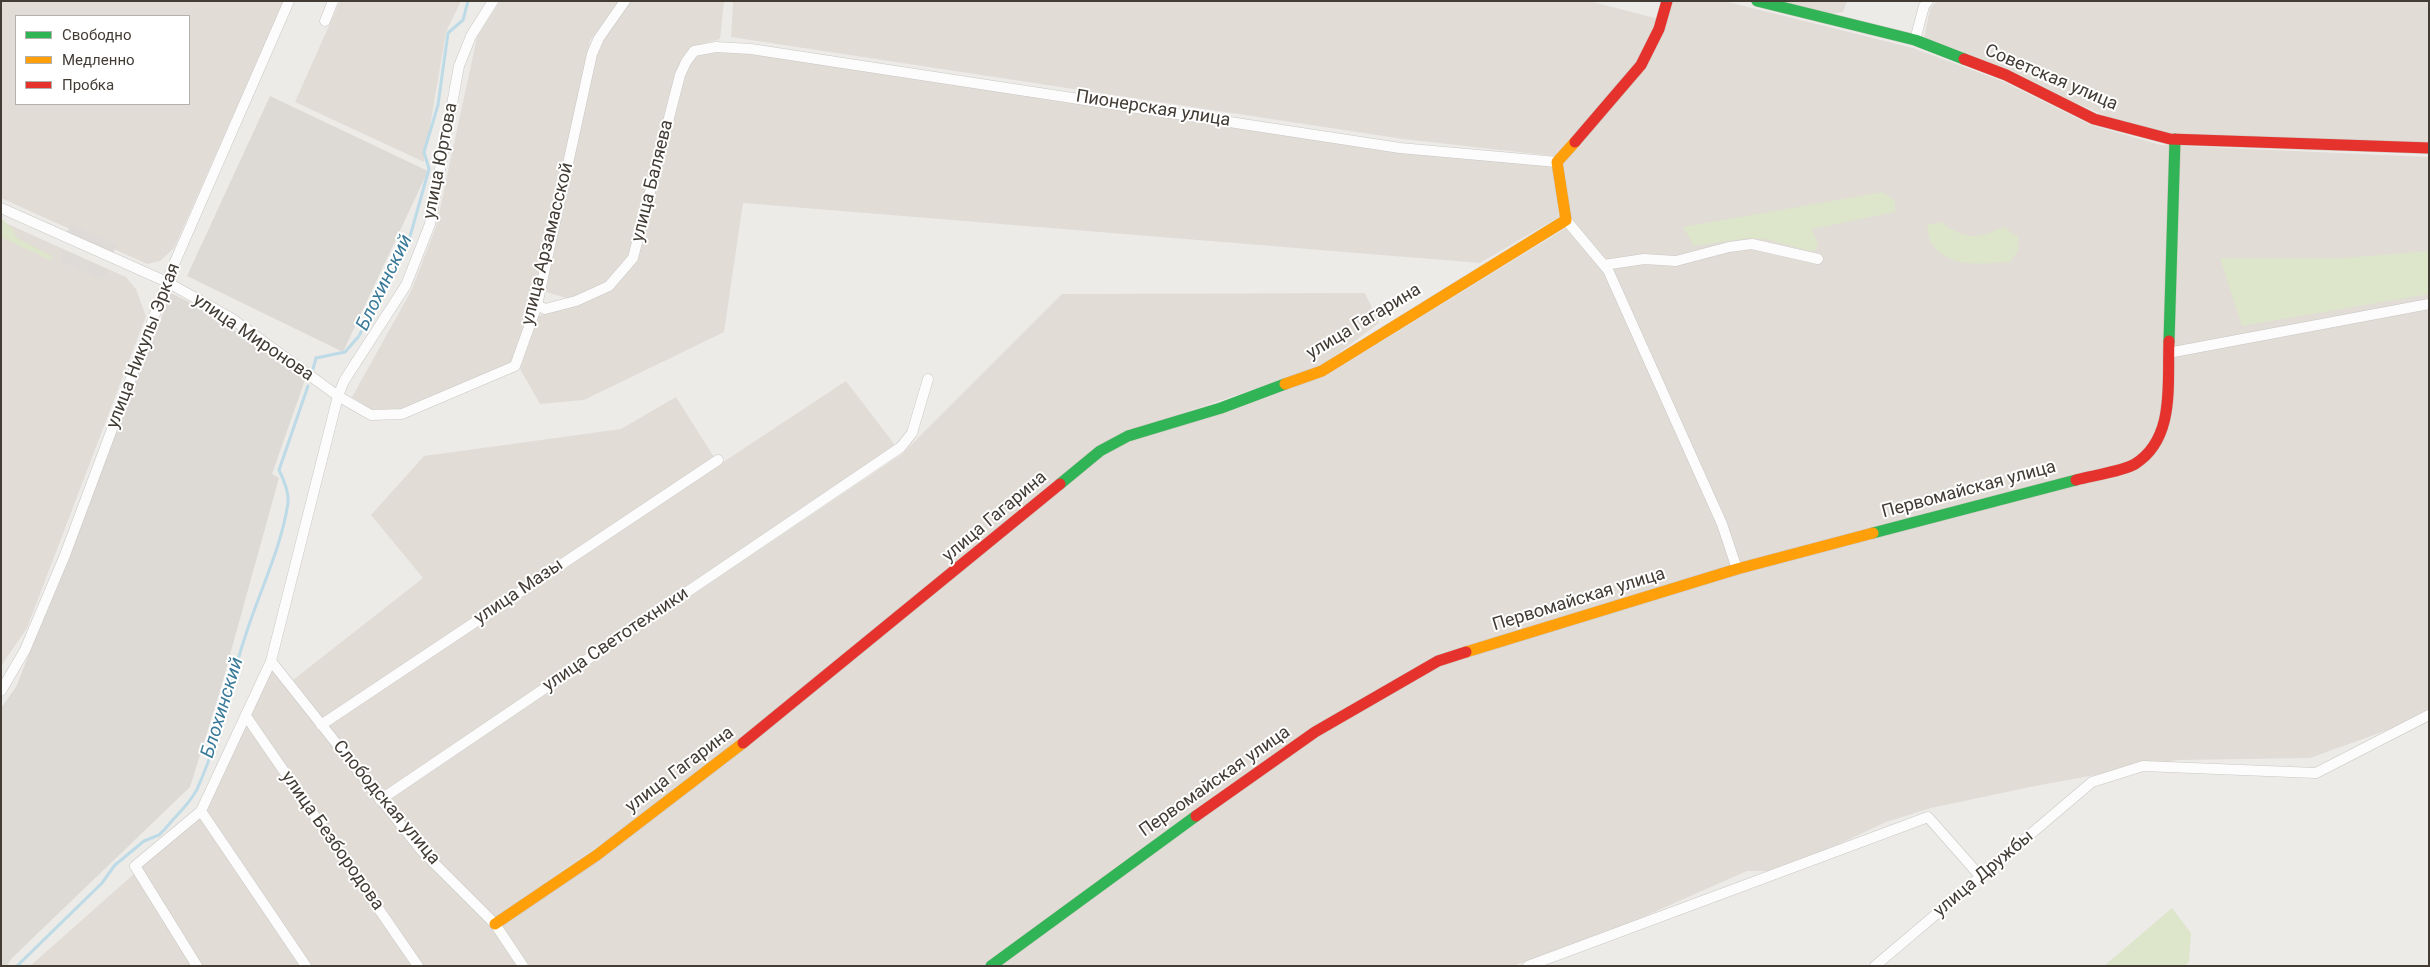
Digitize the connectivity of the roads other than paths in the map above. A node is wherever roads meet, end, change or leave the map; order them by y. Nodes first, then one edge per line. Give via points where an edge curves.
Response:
1 (289, 1) edge
2 (333, 1) edge
3 (493, 1) edge
4 (625, 1) edge
5 (1668, 1) edge
6 (1757, 1) edge
7 (1928, 1) edge
8 (325, 20) dead end
9 (1916, 40) junction
10 (751, 49) joint
11 (2175, 139) junction
12 (2429, 148) edge
13 (1557, 162) junction
14 (1, 208) edge
15 (1566, 220) junction
16 (1818, 259) dead end
17 (1604, 265) junction
18 (167, 282) junction
19 (2429, 304) edge
20 (537, 305) junction
21 (2168, 353) junction
22 (928, 379) dead end
23 (338, 396) junction
24 (718, 460) dead end
25 (1737, 570) junction
26 (271, 662) junction
27 (1, 691) edge
28 (2429, 715) edge
29 (246, 716) junction
30 (321, 725) junction
31 (380, 800) junction
32 (201, 811) junction
33 (1980, 876) junction
34 (494, 924) junction
35 (197, 966) edge
36 (306, 966) edge
37 (418, 966) edge
38 (523, 966) edge
39 (991, 966) edge
40 (1528, 966) edge
41 (1875, 966) edge

1 - 18 street, улица Никулы Эркая
2 - 8 street
3 - 23 street, улица Юртова via 471,36 459,66 430,224 406,285 344,381
4 - 20 street, улица Арзамасской via 599,38 592,54
5 - 13 street via 1641,66
6 - 9 street, Советская улица
7 - 9 street
9 - 11 street, Советская улица via 2006,75 2094,119
10 - 13 street, Пионерская улица via 1400,148
10 - 20 street, улица Баляева via 716,47 694,51 686,62 633,258 609,286 576,302 545,309
11 - 12 street, Советская улица
11 - 21 street, Первомайская улица
13 - 15 street
14 - 18 street, улица Миронова
15 - 17 street
15 - 34 street, улица Гагарина via 1322,371 1221,408 1128,436 1100,450 885,632 684,790 547,891
16 - 17 street via 1752,244 1676,261 1644,259
17 - 25 street via 1722,524
18 - 23 street, улица Миронова via 231,318
18 - 27 street, улица Никулы Эркая via 65,555 25,650
19 - 21 street
20 - 23 street, улица Арзамасской via 515,366 402,414 371,415
21 - 25 street, Первомайская улица via 2166,420 2155,447 2134,465
22 - 31 street, улица Светотехники via 912,433 902,447
23 - 26 street, улица Юртова
24 - 30 street, улица Мазы
25 - 39 street, Первомайская улица via 1438,661 1315,732
26 - 29 street, улица Юртова
26 - 30 street, Слободская улица
28 - 33 street, улица Дружбы via 2316,773 2143,766 2092,782
29 - 32 street, улица Юртова
29 - 37 street, улица Безбородова
30 - 31 street, Слободская улица
31 - 34 street, Слободская улица via 421,850
32 - 35 street via 134,866
32 - 36 street
33 - 40 street via 1928,817
33 - 41 street, улица Дружбы
34 - 38 street, Слободская улица

